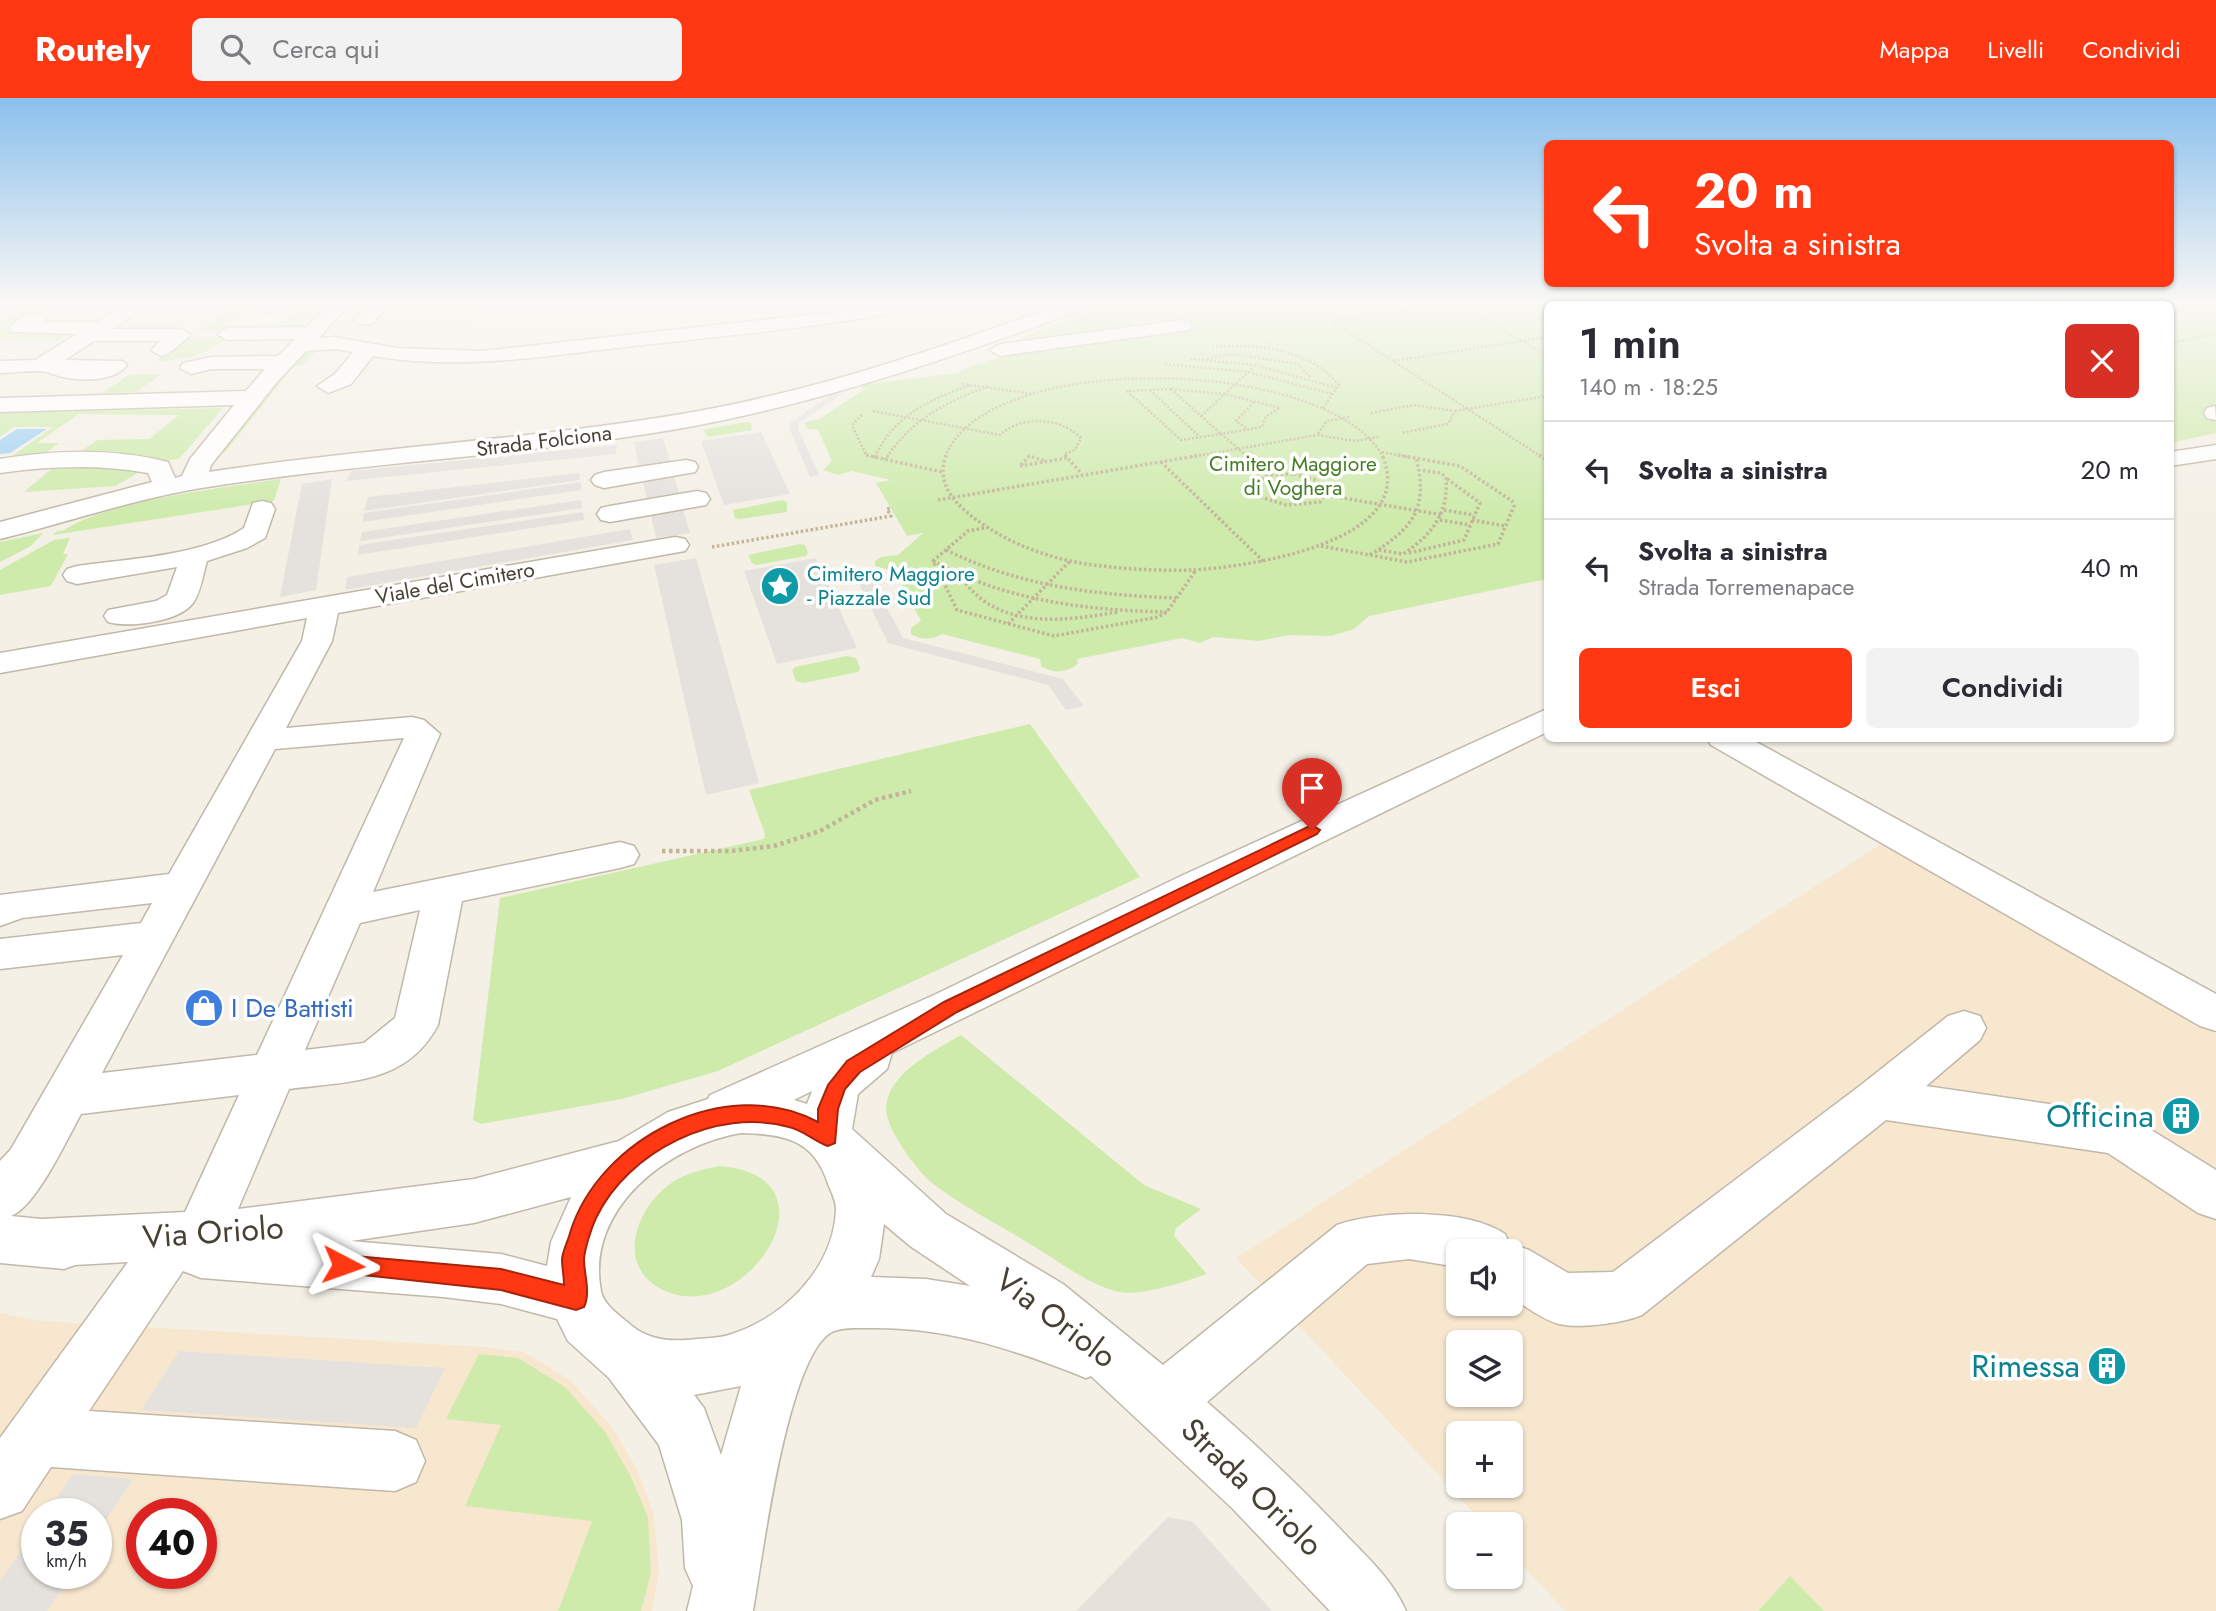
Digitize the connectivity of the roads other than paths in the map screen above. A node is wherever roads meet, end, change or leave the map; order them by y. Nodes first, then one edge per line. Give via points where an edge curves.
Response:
1 (23, 376) edge
2 (271, 376) edge
3 (346, 376) edge
4 (870, 376) edge
5 (328, 386) dead end
6 (0, 391) edge
7 (252, 398) junction
8 (0, 405) edge
9 (269, 447) dead end
10 (2216, 452) edge
11 (2174, 458) edge
12 (0, 466) edge
13 (687, 467) dead end
14 (196, 473) junction
15 (604, 480) dead end
16 (166, 487) junction
17 (697, 499) dead end
18 (11, 502) dead end
19 (81, 507) junction
20 (262, 509) dead end
21 (610, 513) dead end
22 (0, 531) edge
23 (675, 545) road end
24 (195, 556) junction
25 (77, 575) dead end
26 (325, 606) junction
27 (0, 637) edge
28 (0, 663) edge
29 (1544, 720) edge
30 (263, 740) junction
31 (1730, 742) edge
32 (620, 855) road end
33 (182, 886) junction
34 (444, 892) junction
35 (0, 912) edge
36 (344, 912) junction
37 (154, 936) junction
38 (0, 954) edge
39 (950, 1007) junction
40 (2216, 1014) edge
41 (1964, 1028) dead end
42 (273, 1072) junction
43 (66, 1097) junction
44 (1878, 1099) junction
45 (690, 1125) junction
46 (835, 1145) junction
47 (632, 1159) junction
48 (2216, 1197) edge
49 (0, 1198) edge
50 (19, 1241) edge
51 (1446, 1241) edge
52 (184, 1243) junction
53 (1523, 1275) edge
54 (576, 1299) junction
55 (809, 1319) junction
56 (629, 1359) junction
57 (1145, 1385) junction
58 (37, 1437) junction
59 (395, 1461) dead end
60 (0, 1489) edge
61 (720, 1611) edge
62 (1373, 1611) edge

1 - 6 street
2 - 7 street
3 - 5 street
4 - 14 street, Strada Folciona via 672,423 501,447
7 - 8 street
7 - 14 street
9 - 14 street
10 - 11 street
12 - 16 street via 128,461 159,467
13 - 15 street
14 - 16 street, Strada Folciona
16 - 19 street, Strada Folciona
17 - 21 street
18 - 19 street via 59,499
19 - 22 street, Strada Folciona
20 - 24 street via 255,532 246,539
23 - 26 street, Viale del Cimitero
24 - 25 street
24 - 27 street via 180,600 164,609
26 - 28 street, Viale del Cimitero
26 - 30 street via 317,641
29 - 39 street
30 - 33 street
30 - 36 street via 412,727 423,734
31 - 40 street
32 - 34 street
33 - 35 street via 13,905
33 - 37 street
34 - 36 street
34 - 42 street via 416,1025 401,1041 373,1060
36 - 42 street
37 - 38 street
37 - 43 street
39 - 45 street
39 - 46 street via 853,1066 837,1085 828,1109
41 - 44 street
42 - 43 street
42 - 52 street
43 - 49 street via 28,1164
44 - 48 street via 2118,1134
44 - 53 street via 1623,1297 1561,1299
45 - 46 street, Via Oriolo via 733,1114 776,1115 804,1123
45 - 47 street
46 - 55 street via 856,1173 863,1197 863,1224 844,1279
46 - 57 street, Via Oriolo via 928,1230 1024,1287
47 - 52 street, Via Oriolo via 474,1201
47 - 54 street via 600,1194 578,1236 573,1258
50 - 52 street, Via Oriolo
51 - 57 street via 1409,1236 1355,1242
52 - 54 street, Via Oriolo via 501,1279
52 - 58 street
54 - 56 street via 595,1334
55 - 56 street via 764,1351 729,1364 659,1368
55 - 57 street, Via Oriolo via 864,1300 950,1305 1046,1333
55 - 61 street via 772,1378 754,1440
56 - 61 street via 682,1429 698,1470 713,1520
57 - 62 street, Strada Oriolo via 1228,1461
58 - 59 street
58 - 60 street

